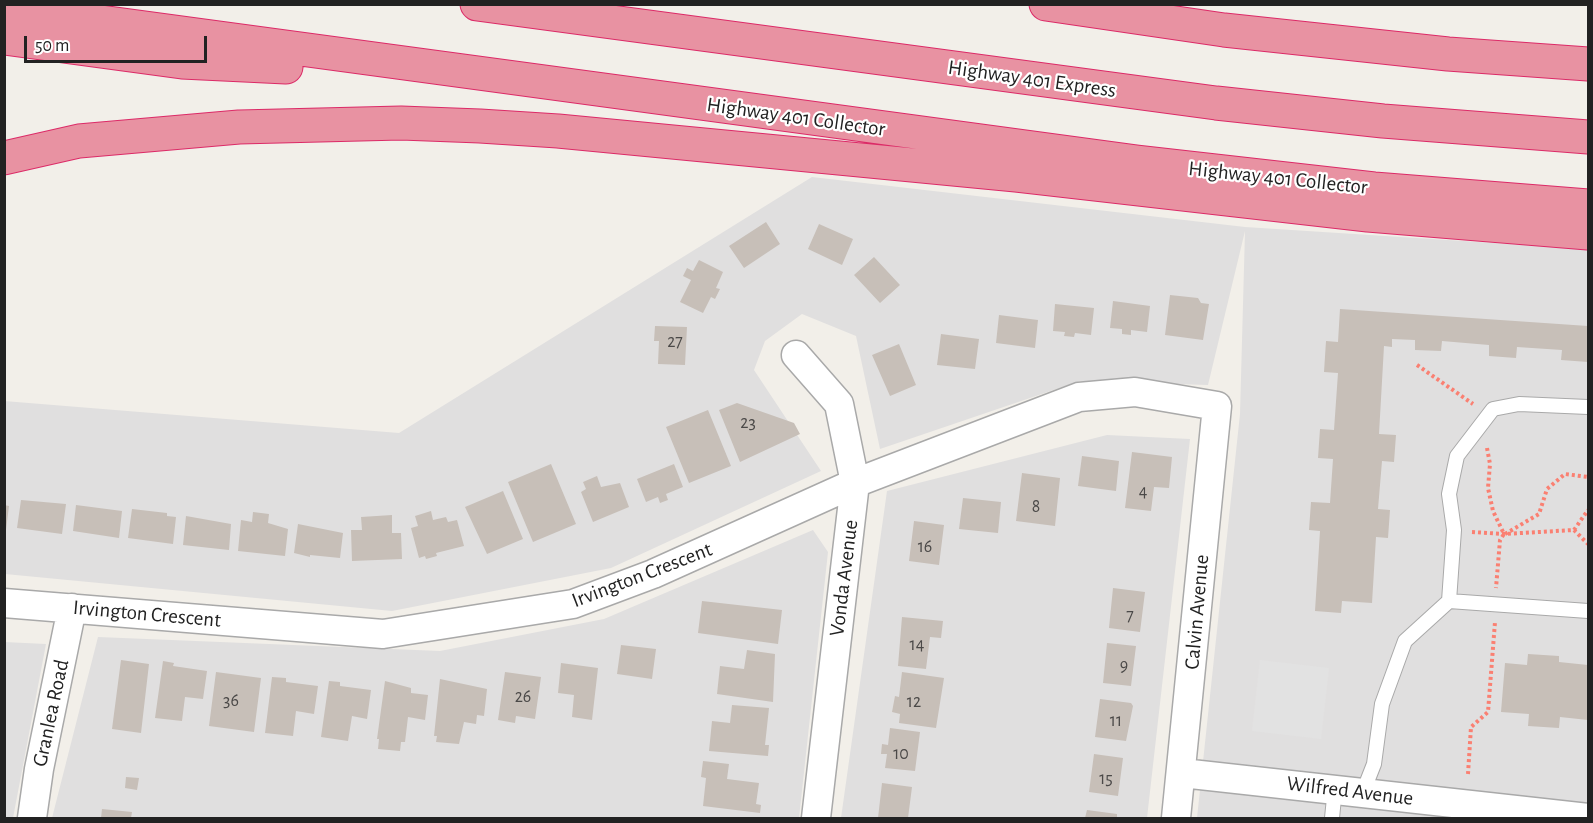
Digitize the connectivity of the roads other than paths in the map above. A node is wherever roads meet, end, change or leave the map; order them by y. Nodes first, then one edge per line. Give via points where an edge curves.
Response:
1 (477, 4) edge
2 (1046, 4) edge
3 (4, 9) edge
4 (4, 38) edge
5 (1588, 64) edge
6 (531, 81) junction
7 (1588, 137) edge
8 (4, 158) edge
9 (1588, 206) edge
10 (1588, 233) edge
11 (796, 355) dead end
12 (1217, 406) joint
13 (1588, 407) edge
14 (855, 483) junction
15 (1449, 601) junction
16 (4, 603) edge
17 (72, 608) junction
18 (1588, 611) edge
19 (1182, 773) junction
20 (1335, 788) junction
21 (1363, 792) junction
22 (1509, 815) edge
23 (1588, 818) edge
24 (32, 819) edge
25 (816, 819) edge
26 (1176, 819) edge
27 (1332, 819) edge

1 - 7 highway, Highway 401 Express via 1216,103
2 - 5 highway via 1224,30 1448,54
3 - 6 highway, Highway 401 Collector
4 - 6 highway via 182,62
6 - 9 highway, Highway 401 Collector via 1256,177
8 - 10 highway via 79,141 228,128 401,123 480,126 1005,174 1368,216
11 - 14 street, Vonda Avenue via 839,404
12 - 14 street, Irvington Crescent via 1135,392 1079,398
12 - 19 street, Calvin Avenue
13 - 15 lane via 1520,404 1492,409 1457,456 1449,494 1454,530
14 - 17 street, Irvington Crescent via 653,574 573,604 550,608 383,634
14 - 25 street, Vonda Avenue
15 - 18 lane
15 - 21 lane via 1405,641 1382,704 1374,764
16 - 17 street, Irvington Crescent
17 - 24 street, Granlea Road
19 - 20 street, Wilfred Avenue
19 - 26 street, Calvin Avenue
20 - 21 street, Wilfred Avenue
20 - 27 lane
21 - 22 street, Wilfred Avenue
22 - 23 street, Wilfred Avenue

